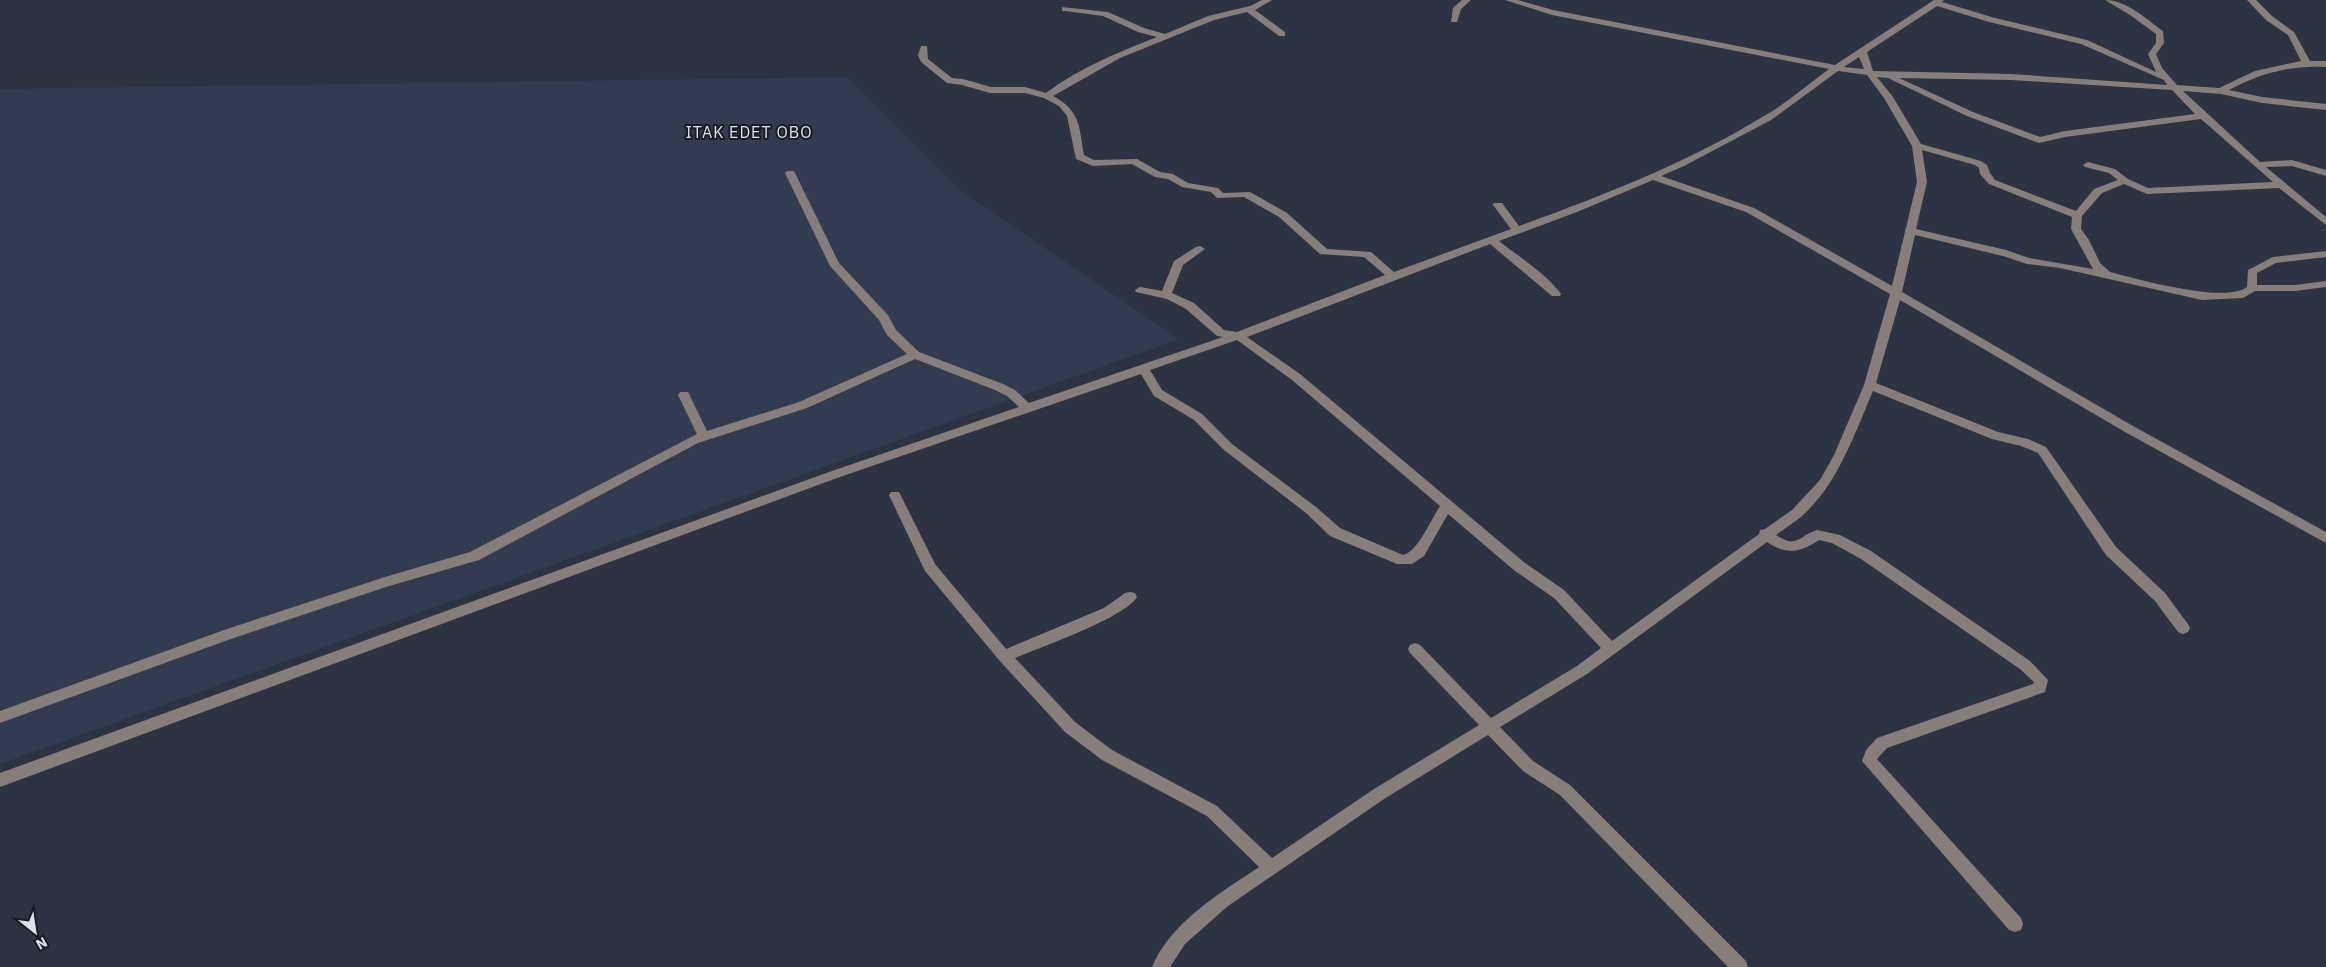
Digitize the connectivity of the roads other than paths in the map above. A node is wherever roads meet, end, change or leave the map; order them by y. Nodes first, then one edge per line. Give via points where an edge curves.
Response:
1 (1268, 0) edge
2 (1467, 0) edge
3 (1508, 0) edge
4 (2109, 0) edge
5 (2251, 0) edge
6 (1938, 1) edge
7 (1249, 9) junction
8 (1065, 10) dead end
9 (1454, 20) dead end
10 (1282, 34) dead end
11 (1168, 37) junction
12 (924, 48) dead end
13 (1862, 51) junction
14 (2306, 62) junction
15 (2326, 64) edge
16 (1836, 68) junction
17 (1869, 72) junction
18 (1885, 75) junction
19 (2170, 81) junction
20 (2177, 89) junction
21 (2221, 91) junction
22 (1047, 96) junction
23 (2326, 107) edge
24 (2202, 116) junction
25 (1917, 146) junction
26 (2088, 165) dead end
27 (2258, 165) junction
28 (2326, 173) edge
29 (790, 174) dead end
30 (1652, 176) junction
31 (2125, 181) junction
32 (2283, 186) junction
33 (1498, 205) dead end
34 (2077, 215) junction
35 (2326, 222) edge
36 (1517, 231) junction
37 (1911, 231) junction
38 (1491, 240) junction
39 (1200, 250) dead end
40 (2326, 254) edge
41 (1394, 276) junction
42 (2107, 276) junction
43 (2326, 284) edge
44 (2252, 288) junction
45 (1140, 290) dead end
46 (1556, 294) dead end
47 (1896, 294) junction
48 (1166, 295) junction
49 (1238, 336) junction
50 (915, 355) junction
51 (1143, 368) junction
52 (1870, 385) junction
53 (684, 395) dead end
54 (1026, 407) junction
55 (704, 437) junction
56 (895, 495) dead end
57 (1447, 506) junction
58 (1765, 534) junction
59 (2326, 538) edge
60 (1130, 597) dead end
61 (2183, 628) dead end
62 (1610, 648) junction
63 (1415, 649) dead end
64 (1004, 656) junction
65 (0, 717) edge
66 (1492, 727) junction
67 (0, 780) edge
68 (1271, 868) junction
69 (2015, 924) dead end
70 (1160, 967) edge
71 (1740, 967) edge

1 - 7 street
2 - 9 street via 1458,8
3 - 16 street via 1552,12
4 - 19 street via 2160,33 2160,43 2152,58 2157,70
5 - 14 street via 2291,34
6 - 13 street
6 - 19 street via 1992,20 2084,42
7 - 10 street
7 - 11 street via 1222,14
8 - 11 street via 1105,14 1141,30
11 - 22 street via 1117,56
12 - 22 street via 924,60 950,82 963,82 990,90 1025,90
13 - 16 street
13 - 17 street
14 - 15 street
14 - 21 street via 2256,73
16 - 17 street
16 - 30 street via 1768,118
17 - 18 street
17 - 25 street
18 - 20 street via 2011,77
18 - 24 street via 1970,114 2039,140
19 - 20 street
20 - 21 street
20 - 24 street
21 - 23 street via 2262,100
22 - 41 street via 1069,110 1082,160 1094,163 1134,161 1158,175 1170,176 1185,185 1214,190 1221,196 1246,194 1283,215 1324,252 1366,254
24 - 27 street
25 - 34 street via 1978,163 1992,182
25 - 37 street via 1922,182
26 - 31 street via 2112,171
27 - 28 street via 2280,161
27 - 32 street
29 - 50 street via 834,264 884,318 891,332
30 - 36 street
30 - 47 street via 1750,210
31 - 32 street via 2146,191
31 - 34 street via 2100,190 2085,210
32 - 35 street
33 - 36 street
34 - 42 street via 2076,228 2084,236 2097,268
36 - 38 street
37 - 42 street via 2027,261
37 - 47 street
38 - 41 street
38 - 46 street
39 - 48 street via 1178,263
40 - 44 street via 2273,260 2252,272
41 - 49 street
42 - 44 street via 2202,296 2242,295
43 - 44 street
45 - 48 street
47 - 52 street
47 - 59 street via 2137,434
48 - 49 street via 1195,310 1221,333
49 - 51 street
49 - 57 street via 1296,377
50 - 54 street via 999,386
50 - 55 street via 803,405
51 - 54 street
51 - 57 street via 1158,393 1198,417 1228,447 1335,532 1402,560 1412,559
52 - 58 street via 1840,455 1824,483 1797,513
52 - 61 street via 1996,436 2029,443 2042,450 2111,551 2160,598
53 - 55 street
54 - 67 street via 814,481
55 - 65 street via 474,556 234,633
56 - 64 street via 930,567
57 - 62 street via 1532,577 1559,594
58 - 62 street
58 - 69 street via 1790,548 1798,548 1817,535 1835,539 1866,555 2030,669 2041,680 2040,688 1882,743 1869,761
60 - 64 street via 1108,612
62 - 66 street via 1582,670
63 - 66 street
64 - 68 street via 1070,727 1107,754 1212,811
66 - 68 street via 1380,794
66 - 71 street via 1536,773 1564,790
68 - 70 street via 1222,901 1179,938

